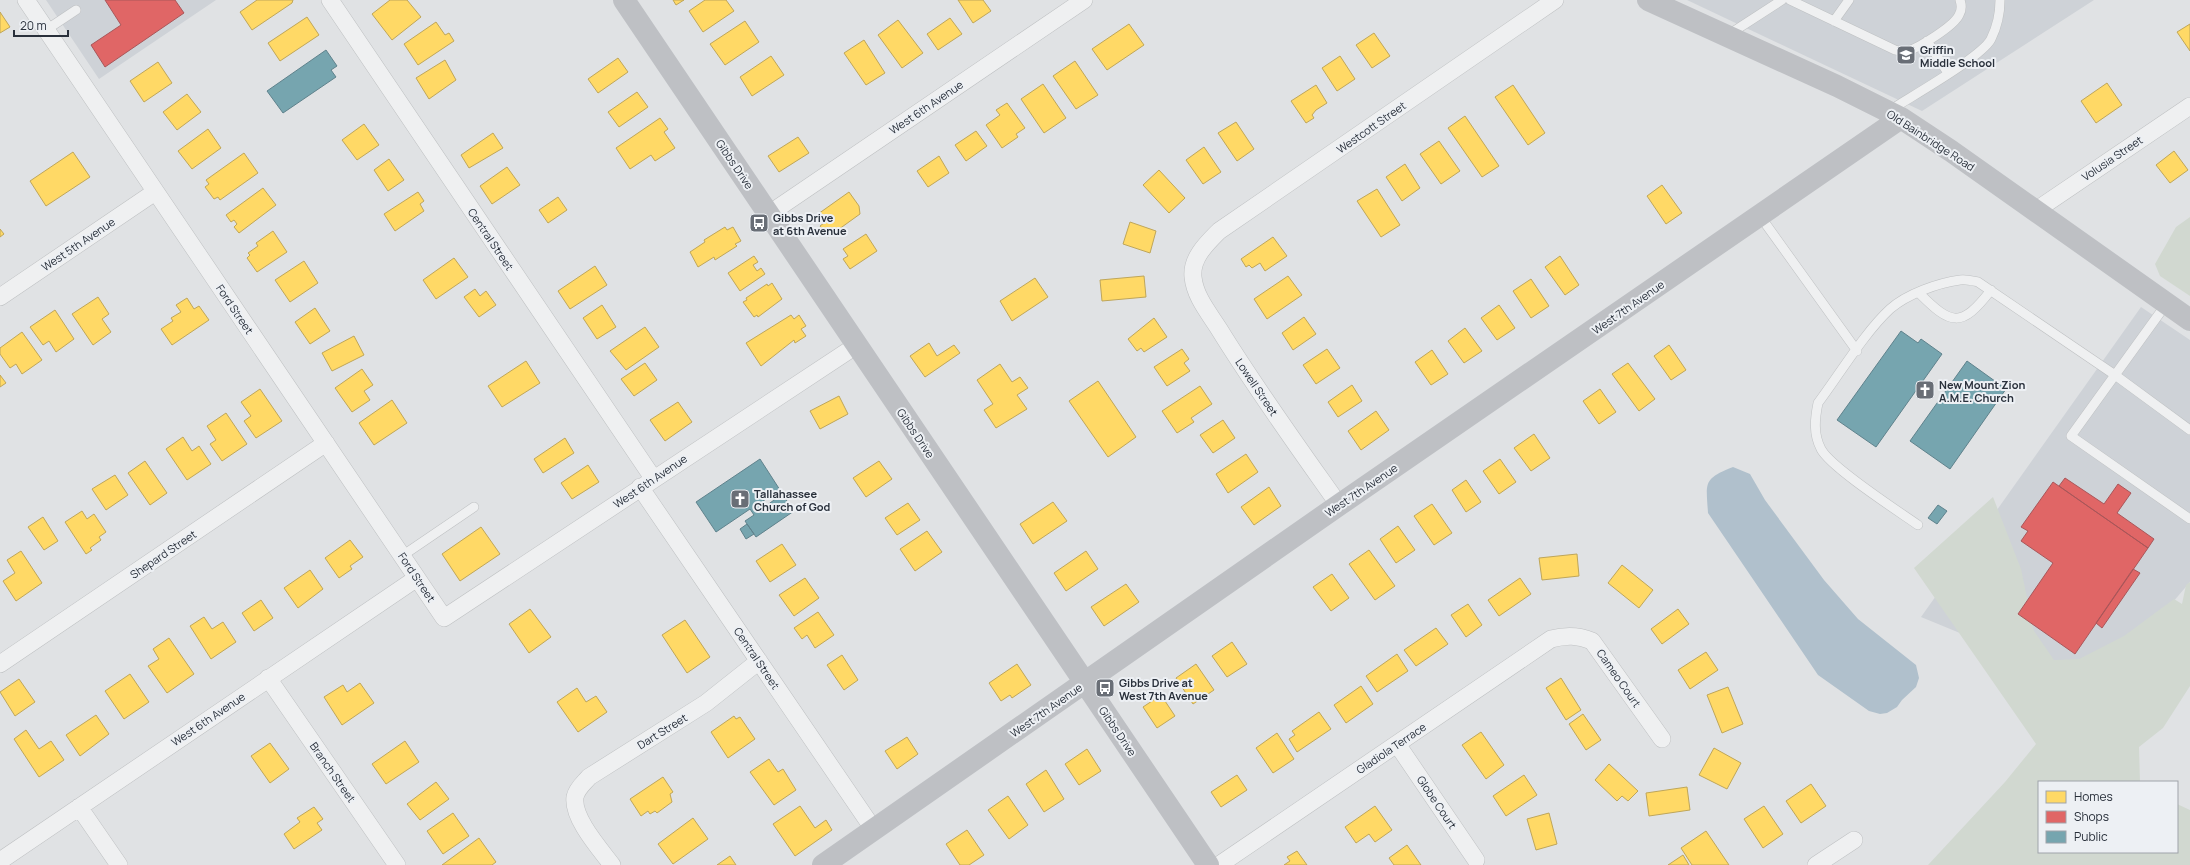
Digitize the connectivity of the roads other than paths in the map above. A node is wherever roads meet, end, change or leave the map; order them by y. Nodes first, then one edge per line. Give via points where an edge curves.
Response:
1 (26, 0) edge
2 (330, 0) edge
3 (624, 0) edge
4 (1084, 0) edge
5 (1555, 0) edge
6 (1648, 0) edge
7 (1782, 0) edge
8 (1790, 0) edge
9 (1849, 0) edge
10 (1960, 0) edge
11 (2000, 0) edge
12 (76, 10) dead end
13 (1834, 21) junction
14 (46, 30) junction
15 (1727, 36) junction
16 (1927, 40) junction
17 (1948, 73) junction
18 (2190, 106) edge
19 (1895, 115) junction
20 (155, 192) junction
21 (2035, 211) junction
22 (769, 214) junction
23 (1760, 216) junction
24 (1195, 262) joint
25 (1991, 290) junction
26 (1919, 293) junction
27 (0, 297) edge
28 (2168, 303) junction
29 (2190, 320) edge
30 (857, 345) junction
31 (1856, 351) junction
32 (2115, 376) junction
33 (2190, 430) edge
34 (326, 444) junction
35 (646, 483) junction
36 (1339, 505) junction
37 (474, 507) dead end
38 (2190, 519) edge
39 (1918, 526) dead end
40 (402, 556) junction
41 (417, 578) junction
42 (444, 618) joint
43 (1564, 635) joint
44 (759, 661) junction
45 (0, 664) edge
46 (268, 678) junction
47 (1085, 683) junction
48 (1662, 739) dead end
49 (1397, 744) junction
50 (79, 807) junction
51 (874, 830) junction
52 (1854, 840) dead end
53 (1476, 860) dead end
54 (0, 861) edge
55 (119, 865) edge
56 (397, 865) edge
57 (612, 865) edge
58 (823, 865) edge
59 (1208, 865) edge
60 (1220, 865) edge
61 (1816, 865) edge

1 - 14 street, Ford Street
2 - 35 street, Central Street
3 - 22 street, Gibbs Drive
4 - 22 street, West 6th Avenue
5 - 24 street, Westcott Street via 1219,231 1204,246
6 - 15 street, Old Bainbridge Road
7 - 15 lane
8 - 13 lane
9 - 13 lane
10 - 16 lane via 1962,8 1959,16
11 - 17 lane via 2000,11 1991,40 1978,54
12 - 14 lane
13 - 16 lane via 1895,50 1906,52
14 - 20 street, Ford Street
15 - 19 street, Old Bainbridge Road
16 - 17 lane
17 - 19 lane
18 - 21 street, Volusia Street
19 - 21 street, Old Bainbridge Road
19 - 23 street, West 7th Avenue
20 - 27 street, West 5th Avenue
20 - 34 street, Ford Street
21 - 28 street, Old Bainbridge Road
22 - 30 street, Gibbs Drive
23 - 31 lane
23 - 36 street, West 7th Avenue
24 - 36 street, Lowell Street via 1193,276 1196,292
25 - 26 lane via 1978,282 1961,280
25 - 26 lane via 1977,309 1959,318 1949,318 1940,314
25 - 32 lane
26 - 31 lane via 1891,308
28 - 29 street, Old Bainbridge Road
28 - 32 lane
30 - 35 street, West 6th Avenue
30 - 47 street, Gibbs Drive
31 - 39 lane via 1818,403 1815,417 1821,449 1834,464
32 - 33 lane
32 - 38 lane via 2071,436
34 - 40 street, Ford Street
34 - 45 street, Shepard Street
35 - 42 street, West 6th Avenue
35 - 44 street, Central Street
36 - 47 street, West 7th Avenue
37 - 40 lane
40 - 41 street, Ford Street
41 - 42 street, Ford Street
41 - 46 street, West 6th Avenue
43 - 48 street, Cameo Court via 1581,636 1592,641
43 - 49 street, Gladiola Terrace via 1551,639
44 - 51 street, Central Street
44 - 57 street, Dart Street via 706,703 590,777 579,787 575,806 581,822
46 - 50 street, West 6th Avenue
46 - 56 street, Branch Street
47 - 51 street, West 7th Avenue
47 - 59 street, Gibbs Drive
49 - 53 street, Globe Court
49 - 60 street, Gladiola Terrace
50 - 54 street, West 6th Avenue
50 - 55 street
51 - 58 street, West 7th Avenue
52 - 61 street

